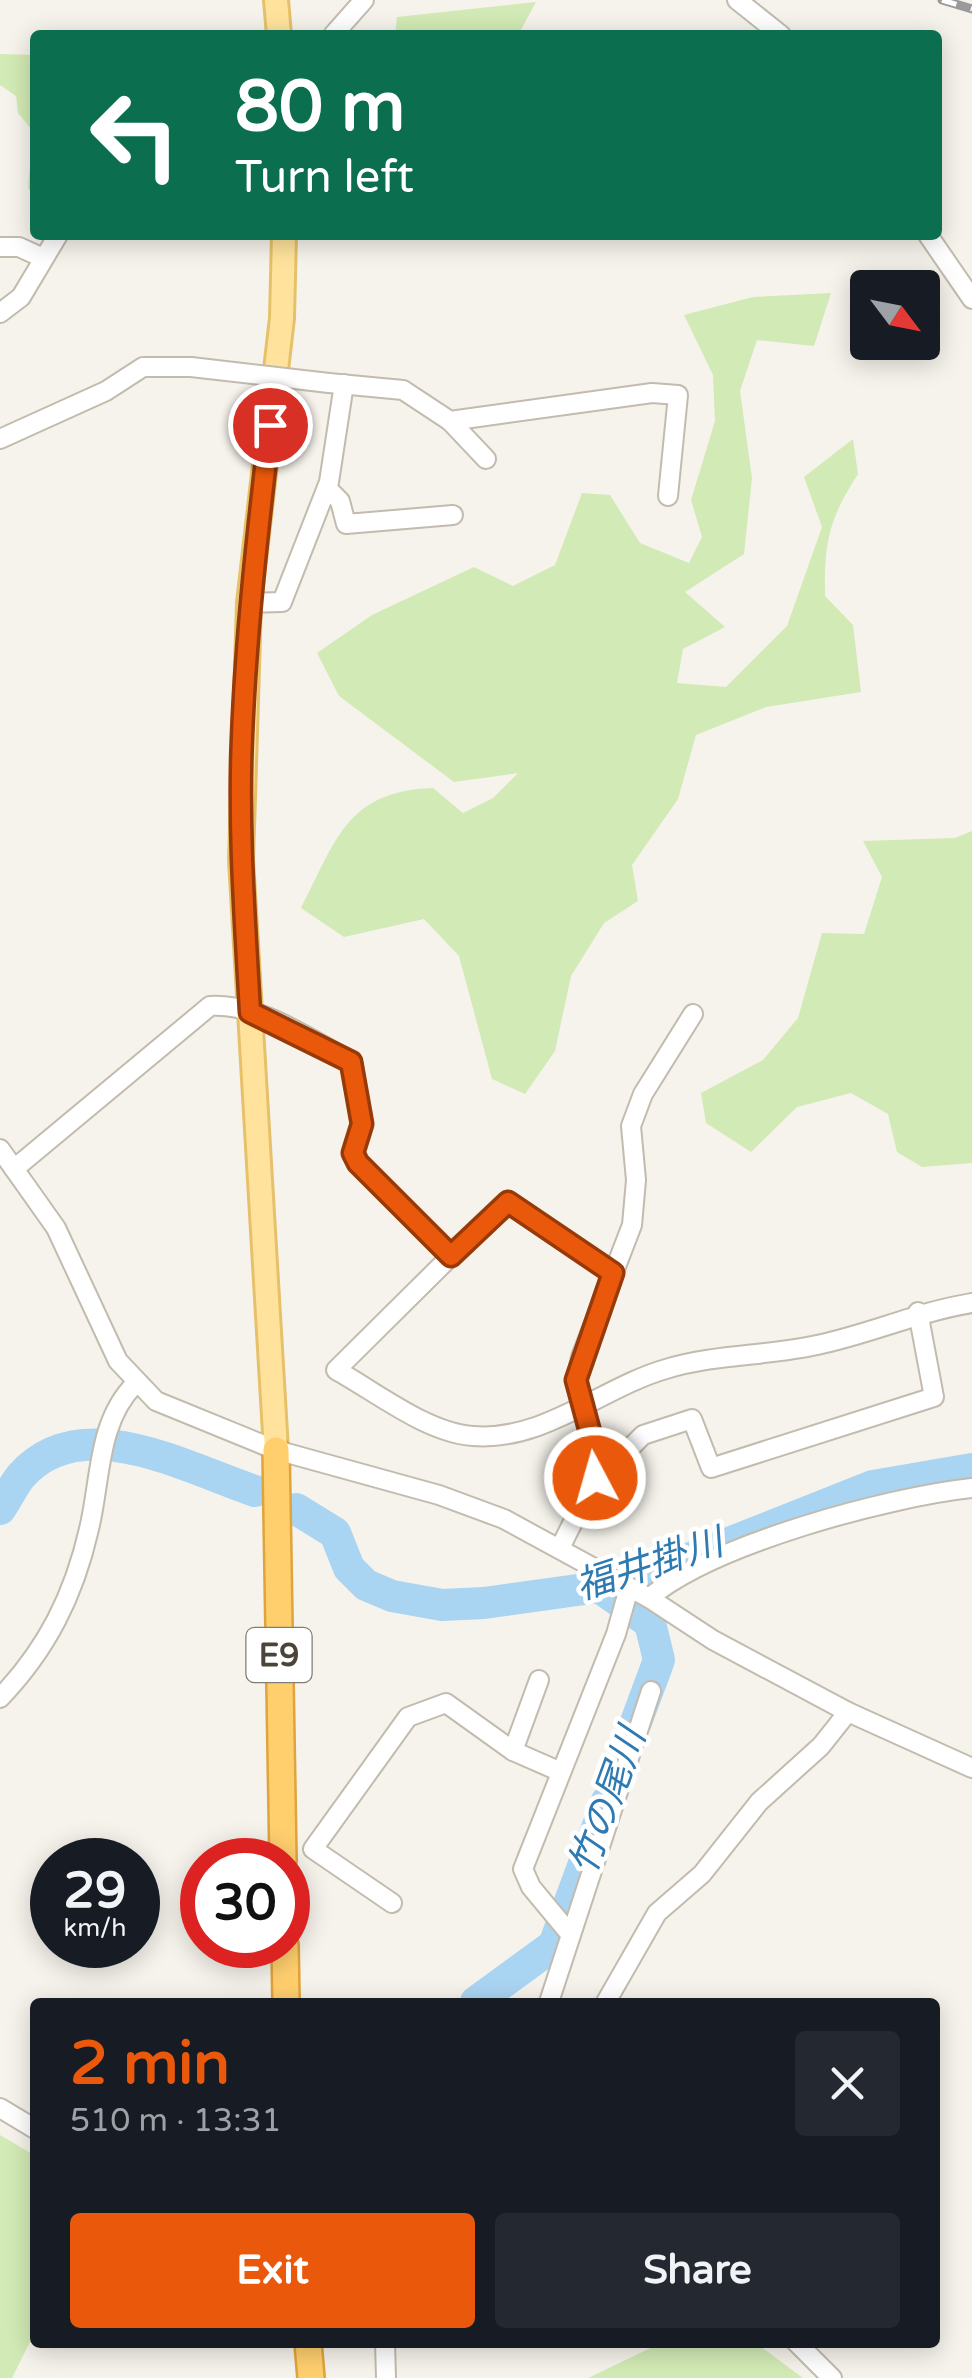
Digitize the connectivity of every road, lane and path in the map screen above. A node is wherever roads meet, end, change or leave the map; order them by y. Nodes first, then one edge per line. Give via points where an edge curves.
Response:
1 (276, 0) edge
2 (364, 0) edge
3 (737, 0) edge
4 (278, 30) edge
5 (337, 30) edge
6 (775, 30) edge
7 (55, 240) edge
8 (284, 240) edge
9 (931, 240) edge
10 (0, 247) edge
11 (43, 258) junction
12 (972, 298) edge
13 (0, 312) edge
14 (336, 384) junction
15 (450, 421) junction
16 (0, 440) edge
17 (486, 459) dead end
18 (327, 488) junction
19 (668, 496) dead end
20 (452, 514) dead end
21 (249, 603) junction
22 (250, 1012) junction
23 (693, 1014) dead end
24 (0, 1149) edge
25 (14, 1169) junction
26 (451, 1256) junction
27 (613, 1273) junction
28 (972, 1303) edge
29 (918, 1312) junction
30 (135, 1384) junction
31 (585, 1408) junction
32 (276, 1450) junction
33 (595, 1478) junction
34 (972, 1488) edge
35 (560, 1548) junction
36 (628, 1588) junction
37 (648, 1598) junction
38 (539, 1680) dead end
39 (651, 1691) dead end
40 (0, 1698) edge
41 (848, 1712) junction
42 (513, 1750) junction
43 (972, 1768) edge
44 (561, 1772) junction
45 (284, 1838) edge
46 (392, 1903) dead end
47 (570, 1934) junction
48 (285, 1968) edge
49 (286, 1998) edge
50 (550, 1998) edge
51 (608, 1998) edge
52 (0, 2108) edge
53 (30, 2126) edge
54 (309, 2348) edge
55 (385, 2348) edge
56 (802, 2348) edge
57 (312, 2378) edge
58 (386, 2378) edge
59 (832, 2378) edge

1 - 4 main road
2 - 5 street
3 - 6 street
7 - 11 street
8 - 21 main road via 282,318
9 - 12 street
10 - 11 street
11 - 13 street via 21,297
14 - 15 street via 404,390
14 - 16 street, bridge via 143,367
14 - 18 street
15 - 17 street
15 - 19 street via 678,395
18 - 20 street via 340,501 346,524
18 - 21 street via 282,602
21 - 22 main road via 241,860
22 - 25 street via 210,1006
22 - 26 street via 351,1062 362,1124 353,1153 358,1163
22 - 32 main road
23 - 27 street via 642,1094 631,1126 632,1224
24 - 25 street
25 - 30 street via 56,1228 101,1328
26 - 27 street via 508,1202
26 - 31 street via 336,1370 444,1429 474,1437
27 - 31 street via 580,1356 576,1380
28 - 29 street
29 - 31 street via 839,1340 664,1369
29 - 33 street via 934,1397 712,1468 692,1420 642,1435
30 - 32 street via 190,1418
30 - 40 street via 120,1399 106,1433 72,1590 47,1643
31 - 33 street
32 - 35 street via 440,1495
32 - 45 highway, E9
33 - 35 street
34 - 37 street via 914,1494 784,1535 666,1583
35 - 36 street
36 - 37 street
36 - 44 street
37 - 41 street
38 - 42 street
39 - 47 street
41 - 43 street
41 - 51 street via 759,1802 702,1874 657,1913
42 - 44 street
42 - 46 street via 446,1703 408,1717 313,1848
44 - 47 street via 524,1869 530,1887
47 - 50 street
48 - 49 highway
52 - 53 street
54 - 57 highway
55 - 58 street
56 - 59 street

